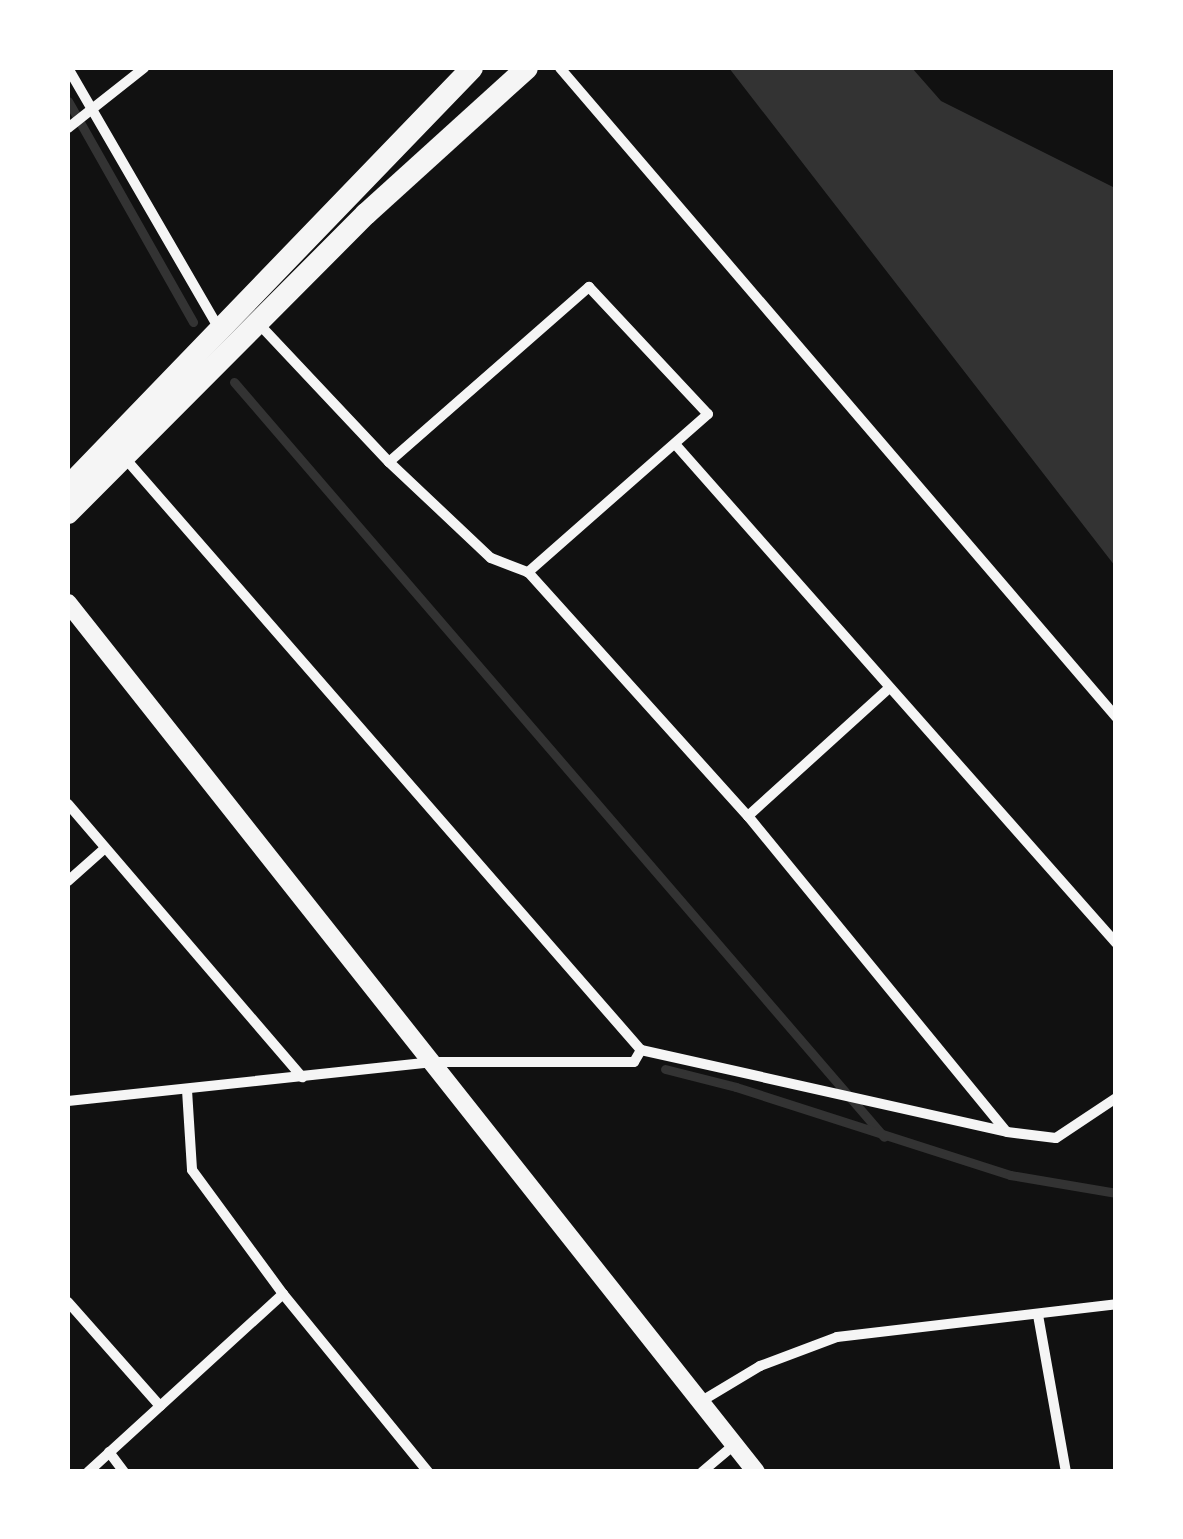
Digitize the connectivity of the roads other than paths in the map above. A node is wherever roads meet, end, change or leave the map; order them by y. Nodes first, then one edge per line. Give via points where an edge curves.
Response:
1 (68, 68) edge
2 (144, 68) edge
3 (472, 68) edge
4 (527, 68) edge
5 (560, 68) edge
6 (90, 108) junction
7 (68, 128) edge
8 (249, 313) junction
9 (225, 337) junction
10 (675, 444) junction
11 (117, 449) junction
12 (388, 462) junction
13 (68, 487) edge
14 (68, 513) edge
15 (528, 572) junction
16 (68, 603) edge
17 (888, 690) junction
18 (1116, 717) edge
19 (68, 804) edge
20 (748, 816) junction
21 (104, 849) junction
22 (68, 881) edge
23 (1116, 942) edge
24 (641, 1050) junction
25 (431, 1062) junction
26 (302, 1077) junction
27 (187, 1090) junction
28 (1116, 1098) edge
29 (68, 1101) edge
30 (1007, 1132) junction
31 (284, 1294) junction
32 (68, 1302) edge
33 (1116, 1304) edge
34 (1038, 1316) junction
35 (700, 1402) junction
36 (160, 1406) junction
37 (734, 1445) junction
38 (109, 1452) junction
39 (88, 1472) edge
40 (124, 1472) edge
41 (428, 1472) edge
42 (702, 1472) edge
43 (756, 1472) edge
44 (1066, 1472) edge

1 - 6 street
2 - 6 street
3 - 8 highway
4 - 8 highway
5 - 18 street
6 - 7 street
6 - 9 street
8 - 9 highway
8 - 12 street
9 - 11 highway
10 - 12 street via 708,414 588,287
10 - 15 street
10 - 17 street
11 - 13 highway
11 - 14 highway
11 - 24 street
12 - 15 street via 491,558
15 - 20 street
16 - 25 street
17 - 20 street
17 - 23 street
19 - 21 street
20 - 30 street
21 - 22 street
21 - 26 street
24 - 25 street via 634,1062
24 - 30 street
25 - 26 street
25 - 35 street
26 - 27 street
27 - 29 street
27 - 31 street via 192,1170
28 - 30 street via 1056,1138
31 - 36 street
31 - 41 street
32 - 36 street
33 - 34 street
34 - 35 street via 837,1337 760,1366
34 - 44 street
35 - 37 street
36 - 38 street
37 - 42 street
37 - 43 street
38 - 39 street
38 - 40 street

